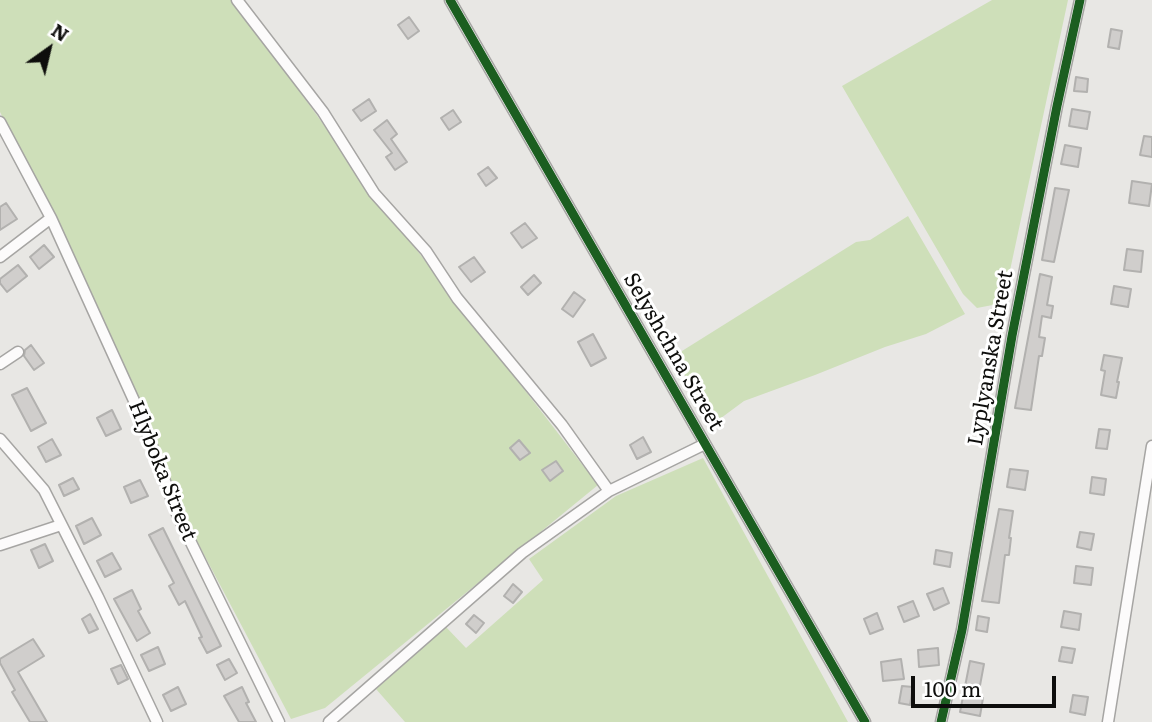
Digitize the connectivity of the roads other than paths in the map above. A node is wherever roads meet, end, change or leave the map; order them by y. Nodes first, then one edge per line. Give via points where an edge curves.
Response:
1 (237, 0) edge
2 (450, 0) edge
3 (1080, 0) edge
4 (0, 122) edge
5 (51, 218) junction
6 (0, 257) edge
7 (18, 352) dead end
8 (0, 364) edge
9 (0, 439) edge
10 (705, 444) junction
11 (1152, 446) edge
12 (609, 491) junction
13 (61, 525) junction
14 (0, 545) edge
15 (157, 722) edge
16 (279, 722) edge
17 (329, 722) edge
18 (865, 722) edge
19 (941, 722) edge
20 (1108, 722) edge

1 - 12 street via 323,113 374,193 426,251 457,298 562,425
2 - 10 street, Selyshchna Street
3 - 19 street, Lyplyanska Street
4 - 5 street
5 - 6 street
5 - 16 street, Hlyboka Street via 141,416 177,514
7 - 8 street
9 - 13 street via 44,490
10 - 12 street, Selyshchna Street
10 - 18 street, Selyshchna Street
11 - 20 street
12 - 17 street, Selyshchna Street via 522,553
13 - 14 street
13 - 15 street

